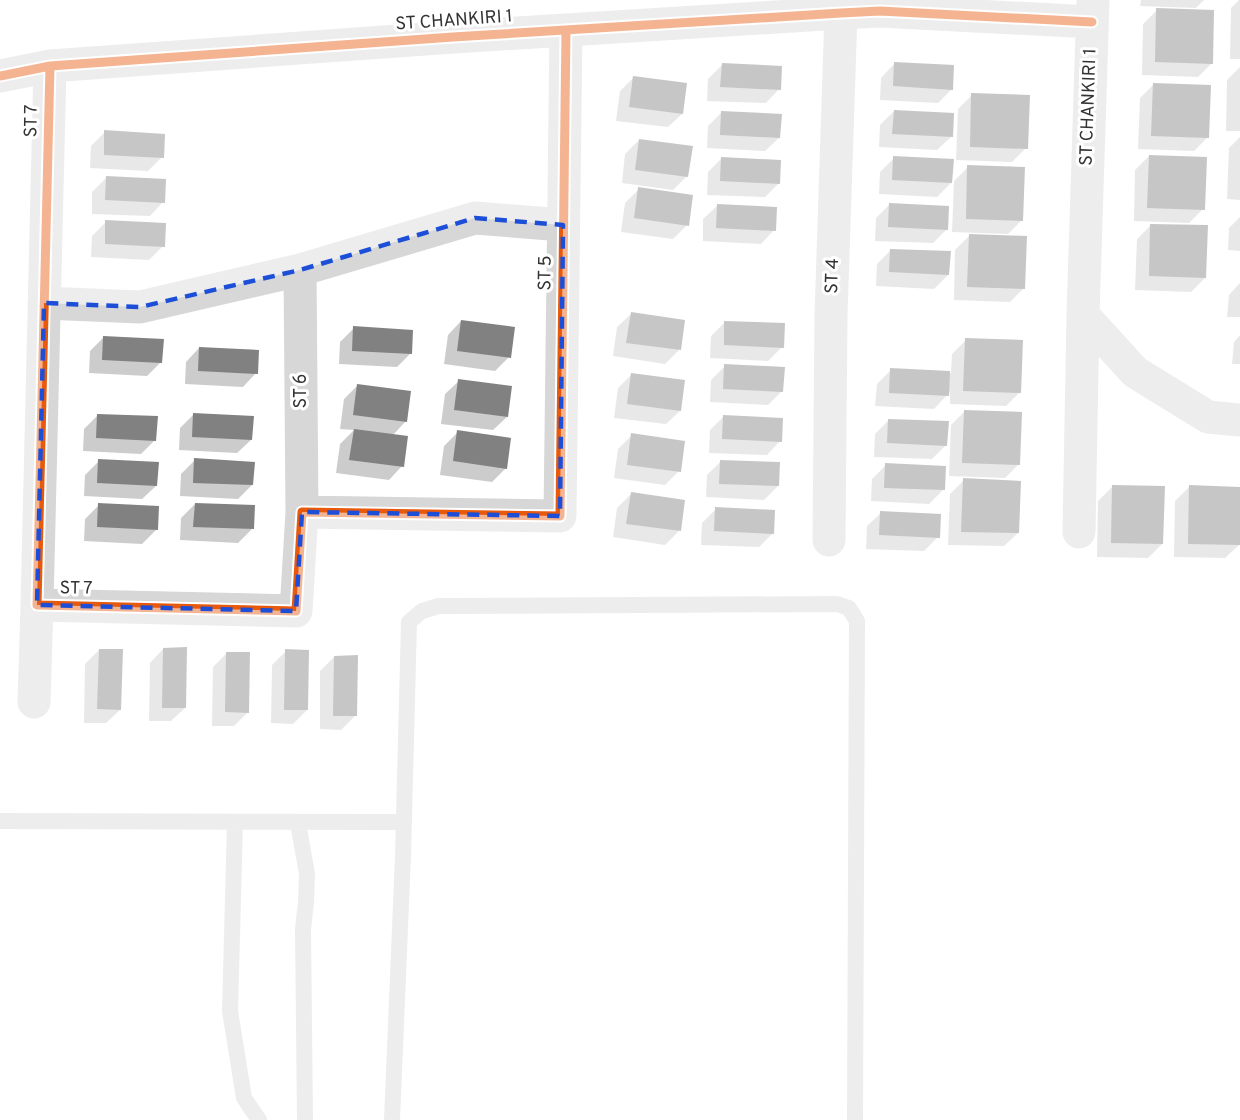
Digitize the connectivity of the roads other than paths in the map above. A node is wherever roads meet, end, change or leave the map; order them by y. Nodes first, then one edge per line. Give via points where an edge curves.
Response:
1 (880, 6) edge
2 (1092, 11) edge
3 (841, 13) junction
4 (566, 30) junction
5 (50, 66) junction
6 (0, 76) edge
7 (563, 225) junction
8 (300, 270) junction
9 (44, 303) junction
10 (1083, 315) junction
11 (1240, 420) edge
12 (302, 512) junction
13 (1079, 532) dead end
14 (829, 540) dead end
15 (37, 605) junction
16 (34, 702) dead end
17 (0, 821) edge
18 (404, 822) junction
19 (235, 823) junction
20 (298, 823) junction
21 (259, 1120) edge
22 (305, 1120) edge
23 (392, 1120) edge
24 (855, 1120) edge

1 - 2 street, ST CHANKIRI 1
1 - 3 street, ST CHANKIRI 1
2 - 10 street, ST CHANKIRI 1
3 - 4 street, ST CHANKIRI 1
3 - 14 street, ST 4 via 831,315
4 - 5 street, ST CHANKIRI 1
4 - 7 street, ST 5
5 - 6 street, ST CHANKIRI 1
5 - 9 street, ST 7
7 - 8 street via 476,218
7 - 12 street, ST 5 via 560,516
8 - 9 street via 140,308
8 - 12 street, ST 6
9 - 15 street, ST 7
10 - 11 street via 1135,372 1208,417
10 - 13 street, ST CHANKIRI 1
12 - 15 street, ST 7 via 296,611
15 - 16 street
17 - 19 lane
18 - 20 lane
18 - 23 lane
18 - 24 lane via 409,622 422,611 439,606 837,604 849,608 857,621
19 - 20 lane
19 - 21 lane via 230,1011 244,1098
20 - 22 lane via 307,874 303,929

